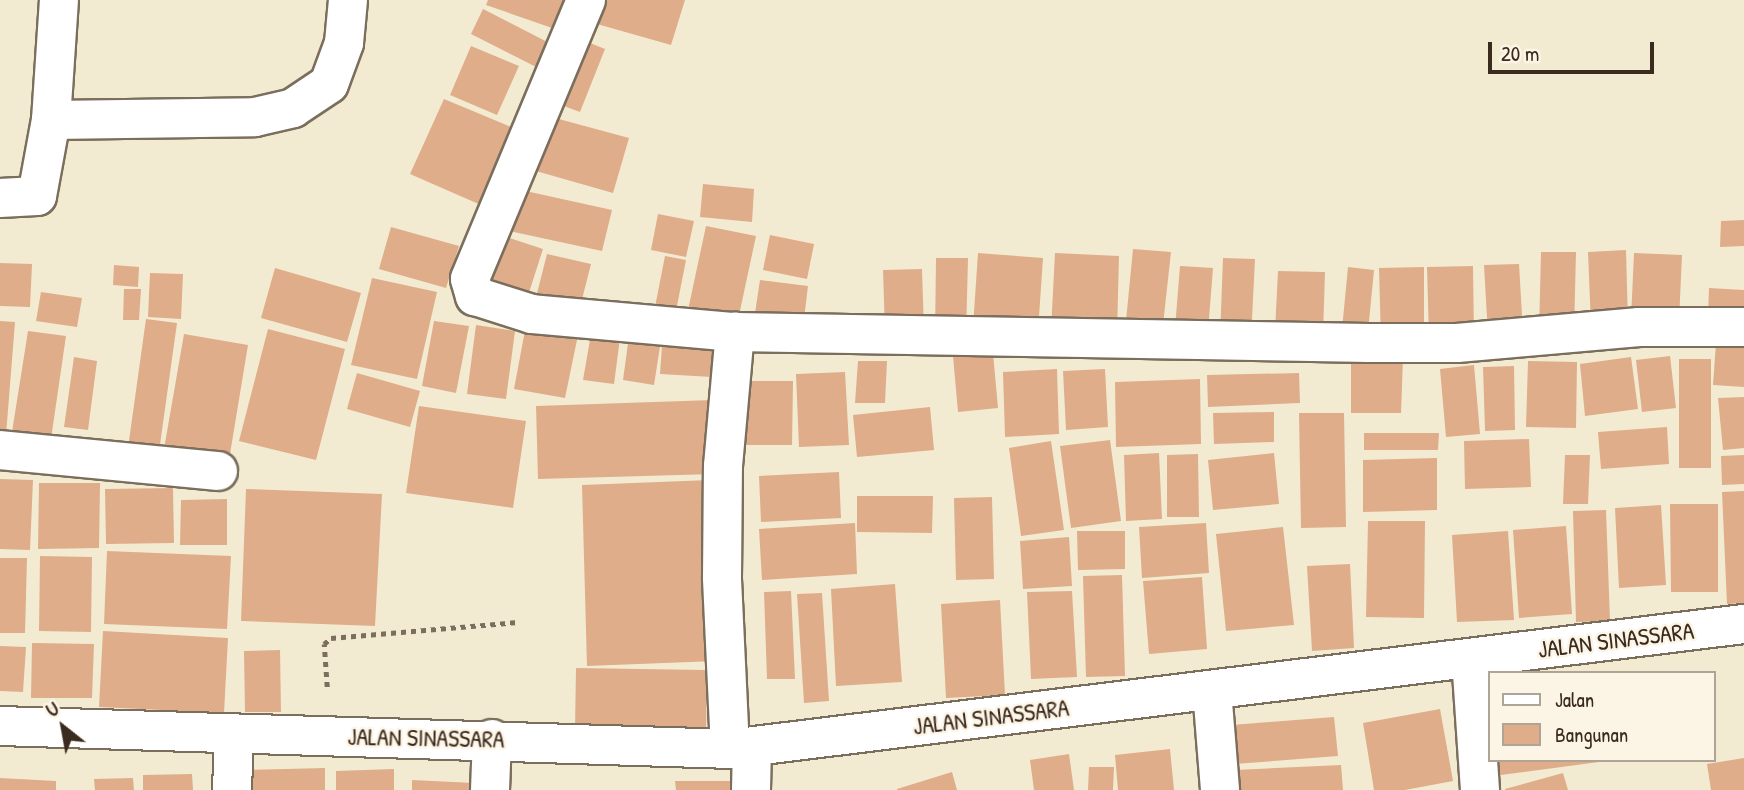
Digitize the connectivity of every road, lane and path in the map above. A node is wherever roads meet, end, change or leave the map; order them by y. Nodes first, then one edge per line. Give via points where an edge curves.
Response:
1 (59, 0) edge
2 (348, 0) edge
3 (586, 0) edge
4 (51, 120) junction
5 (18, 197) edge
6 (1744, 327) edge
7 (735, 332) junction
8 (0, 450) edge
9 (218, 471) dead end
10 (517, 622) dead end
11 (1744, 624) edge
12 (1471, 658) junction
13 (1212, 690) junction
14 (0, 726) edge
15 (234, 734) junction
16 (332, 737) junction
17 (492, 739) junction
18 (741, 748) junction
19 (232, 790) edge
20 (490, 790) edge
21 (751, 790) edge
22 (1220, 790) edge
23 (1480, 790) edge

1 - 4 street
2 - 4 street via 344,43 330,84 293,108 241,118
3 - 7 street via 470,279 471,294 551,317
4 - 5 street
6 - 7 street via 1639,327 1432,343
7 - 18 street via 723,466 722,577
8 - 9 street
10 - 16 path via 326,640
11 - 12 street, JALAN SINASSARA
12 - 13 street, JALAN SINASSARA
12 - 23 street
13 - 18 street, JALAN SINASSARA
13 - 22 street
14 - 15 street, JALAN SINASSARA
15 - 16 street, JALAN SINASSARA
15 - 19 street
16 - 17 street, JALAN SINASSARA
17 - 18 street, JALAN SINASSARA
17 - 20 street
18 - 21 street

